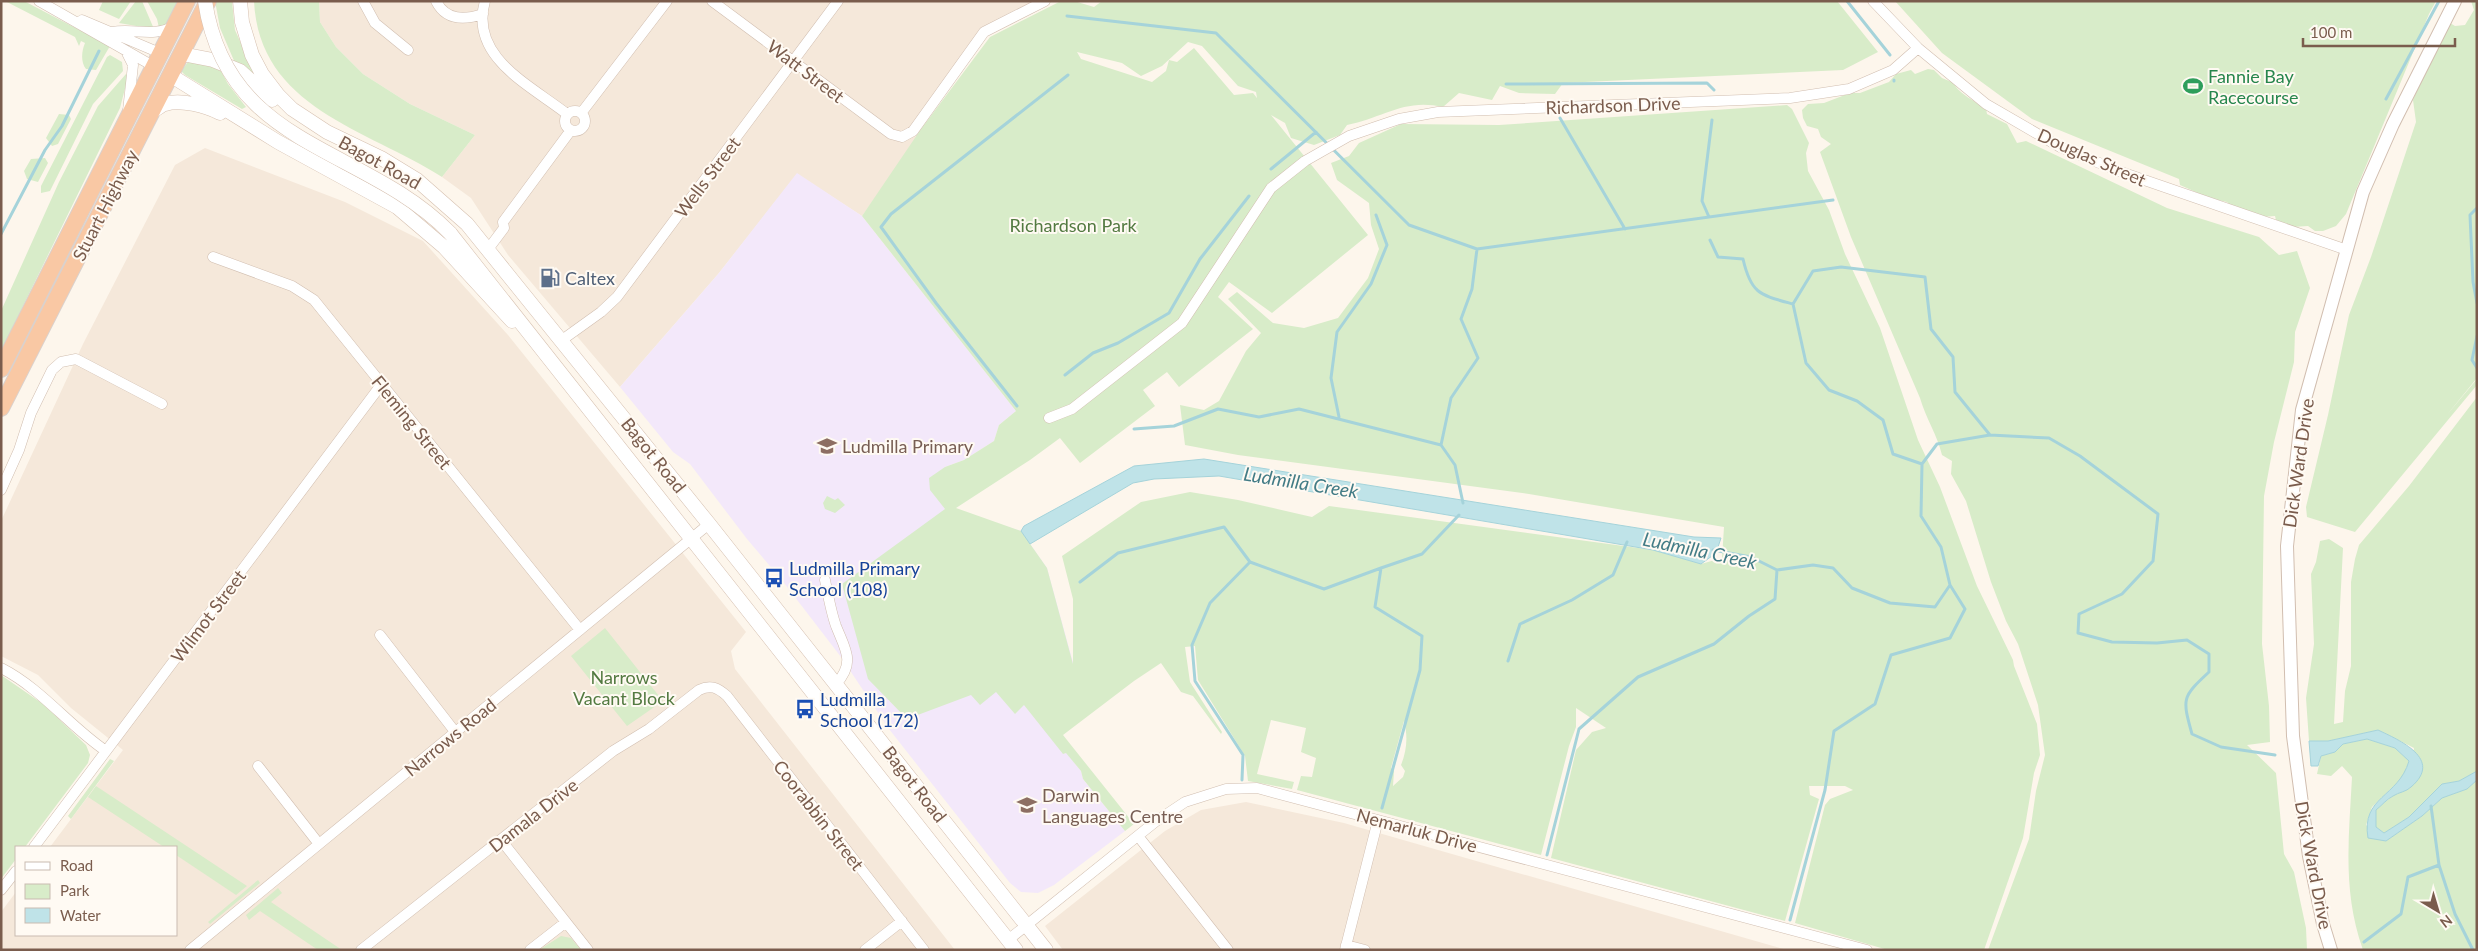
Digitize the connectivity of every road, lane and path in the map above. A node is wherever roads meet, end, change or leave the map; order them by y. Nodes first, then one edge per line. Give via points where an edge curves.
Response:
1 (39, 1) edge
2 (187, 1) edge
3 (205, 1) edge
4 (208, 1) edge
5 (240, 1) edge
6 (363, 1) edge
7 (436, 1) edge
8 (485, 1) edge
9 (667, 1) edge
10 (712, 1) edge
11 (838, 1) edge
12 (1045, 1) edge
13 (1873, 1) edge
14 (2455, 1) edge
15 (65, 14) junction
16 (483, 14) junction
17 (174, 26) junction
18 (112, 32) junction
19 (1918, 48) junction
20 (408, 50) dead end
21 (125, 52) junction
22 (182, 54) junction
23 (157, 60) junction
24 (793, 61) junction
25 (170, 75) junction
26 (152, 112) junction
27 (582, 112) junction
28 (567, 114) junction
29 (128, 117) junction
30 (571, 130) junction
31 (327, 132) junction
32 (334, 172) junction
33 (489, 248) junction
34 (2346, 250) junction
35 (213, 257) dead end
36 (562, 340) junction
37 (537, 344) junction
38 (1, 369) edge
39 (382, 385) junction
40 (162, 404) dead end
41 (1, 408) edge
42 (1049, 418) dead end
43 (1, 490) edge
44 (709, 524) junction
45 (690, 539) junction
46 (825, 580) dead end
47 (580, 630) junction
48 (380, 635) dead end
49 (1, 668) edge
50 (836, 684) junction
51 (708, 686) joint
52 (456, 733) junction
53 (106, 751) junction
54 (258, 766) dead end
55 (1378, 820) junction
56 (1138, 836) junction
57 (501, 840) junction
58 (319, 844) junction
59 (35, 846) edge
60 (15, 872) edge
61 (1, 890) edge
62 (902, 921) junction
63 (566, 922) junction
64 (1026, 925) junction
65 (1012, 945) edge
66 (1346, 947) edge
67 (190, 950) edge
68 (361, 950) edge
69 (530, 950) edge
70 (588, 950) edge
71 (865, 950) edge
72 (924, 950) edge
73 (1046, 950) edge
74 (1228, 950) edge
75 (1365, 950) edge
76 (1867, 950) edge
77 (2331, 950) edge

1 - 15 street
2 - 17 highway, Stuart Highway
3 - 37 main road, Bagot Road, bridge via 211,30 224,62 244,94 264,114 307,143 409,198 450,233
4 - 22 highway, Stuart Highway
5 - 31 main road, Bagot Road via 245,34 262,74 292,109
6 - 20 street via 375,23
7 - 16 street via 455,17 468,19
8 - 16 street
9 - 27 street
10 - 24 street, Watt Street
11 - 24 street, Wells Street
12 - 24 street, Watt Street via 984,32 913,131 902,137 891,134
13 - 19 street, Douglas Street
14 - 34 street, Dick Ward Drive via 2363,192
15 - 18 street
15 - 21 street
16 - 28 street via 484,37 491,52
17 - 18 street via 156,33
17 - 23 highway, Stuart Highway
18 - 23 street
19 - 34 street, Douglas Street via 1986,104 2060,147 2124,174
19 - 42 street, Richardson Drive via 1894,70 1849,89 1790,98 1438,112 1399,119 1349,136 1305,161 1271,188 1182,323 1072,409
21 - 23 street
21 - 29 street via 133,65
22 - 23 highway
22 - 25 highway, Stuart Highway
22 - 31 main road via 214,60 240,71 300,122
23 - 25 highway
23 - 29 highway, Stuart Highway
24 - 36 street, Wells Street via 617,297
25 - 26 highway, Stuart Highway
25 - 32 main road, Bagot Road via 278,142
26 - 32 main road via 173,103 209,108 305,160
26 - 41 highway, Stuart Highway
27 - 28 street via 572,110
27 - 30 street via 586,118 585,125 580,130
28 - 30 street via 566,124
29 - 38 highway, Stuart Highway
30 - 33 street via 503,222 504,228
31 - 33 main road, Bagot Road via 417,180 455,211
32 - 37 main road, Bagot Road via 378,194 414,219 444,247 502,312
33 - 36 main road, Bagot Road
34 - 77 street, Dick Ward Drive via 2302,410 2287,546 2293,736 2309,856
35 - 39 street, Fleming Street via 292,286 311,297
36 - 44 main road, Bagot Road
37 - 45 main road, Bagot Road
39 - 47 street, Fleming Street
39 - 53 street, Wilmot Street
40 - 43 street via 76,360 61,362 52,370 31,413
44 - 45 street, Narrows Road
44 - 50 main road, Bagot Road
45 - 47 street, Narrows Road
45 - 65 main road, Bagot Road
46 - 50 street via 836,626 848,650 844,675
47 - 52 street, Narrows Road
48 - 52 street
49 - 53 street via 43,695
50 - 64 main road, Bagot Road
51 - 57 street, Damala Drive via 613,751
51 - 62 street, Coorabbin Street via 727,696
52 - 58 street, Narrows Road
53 - 59 street, Wilmot Street
54 - 58 street
55 - 56 street, Nemarluk Drive via 1257,788 1242,787 1205,794 1185,802
55 - 66 street
55 - 76 street, Nemarluk Drive
56 - 64 street, Nemarluk Drive
56 - 74 street
57 - 63 street
57 - 68 street, Damala Drive
58 - 67 street, Narrows Road
60 - 61 street
62 - 71 street
62 - 72 street, Coorabbin Street
63 - 69 street
63 - 70 street
64 - 65 street, Nemarluk Drive
64 - 73 main road, Bagot Road
66 - 75 street

